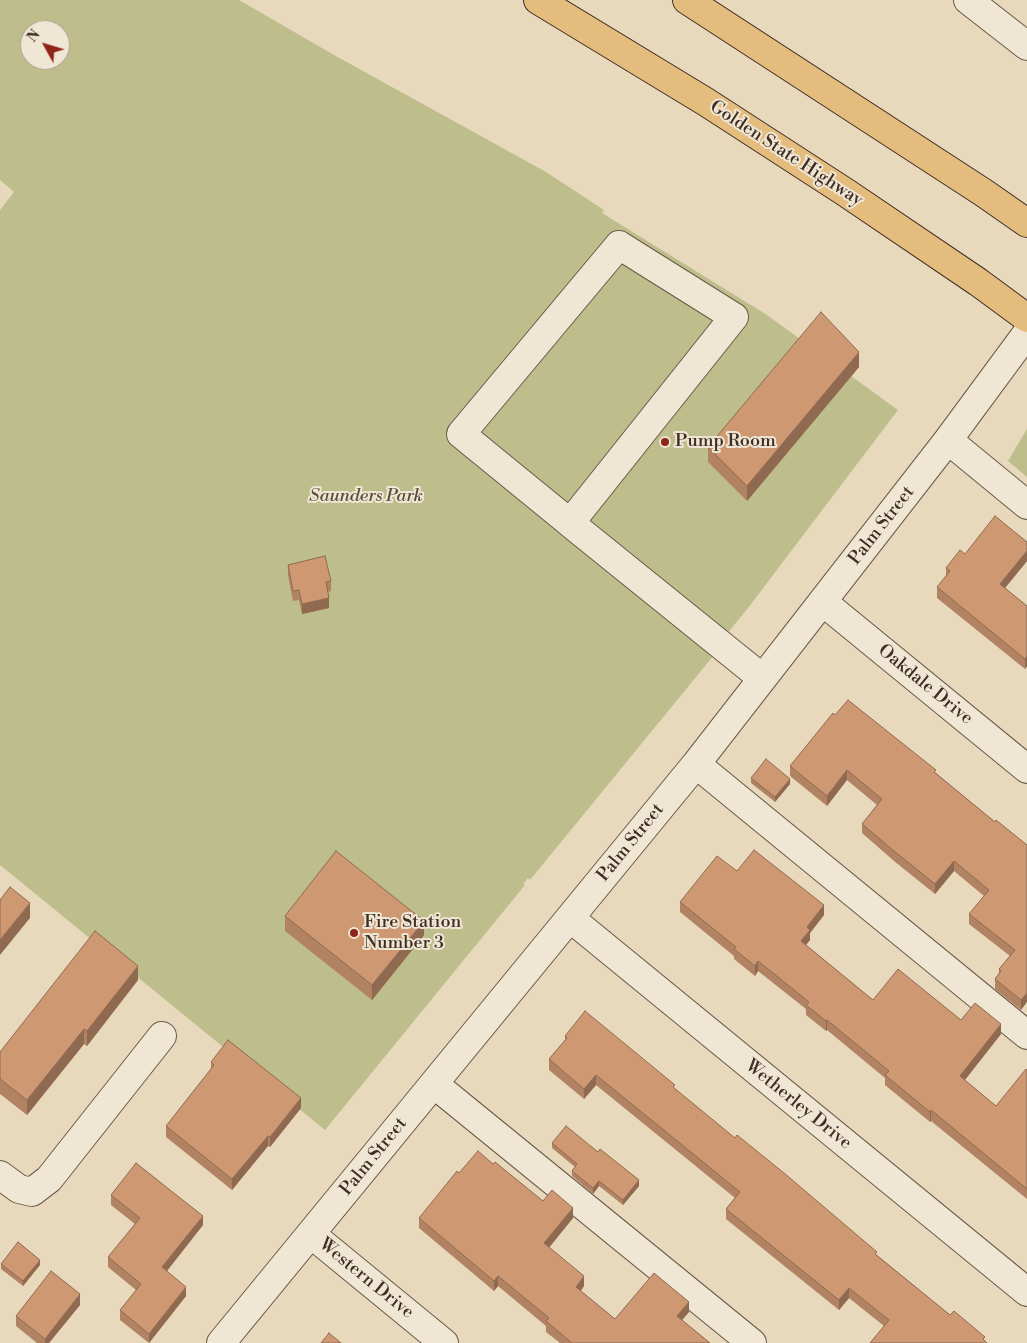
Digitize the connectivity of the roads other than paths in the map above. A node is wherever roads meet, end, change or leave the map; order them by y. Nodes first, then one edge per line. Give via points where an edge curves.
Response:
1 (538, 0) edge
2 (687, 0) edge
3 (968, 0) edge
4 (1027, 46) edge
5 (1027, 224) edge
6 (1027, 318) edge
7 (1027, 333) edge
8 (952, 433) junction
9 (1027, 505) edge
10 (570, 523) junction
11 (823, 602) junction
12 (762, 678) junction
13 (696, 764) junction
14 (1027, 769) edge
15 (570, 918) junction
16 (1027, 1035) edge
17 (162, 1036) dead end
18 (434, 1084) junction
19 (0, 1175) edge
20 (311, 1234) junction
21 (1027, 1292) edge
22 (221, 1343) edge
23 (444, 1343) edge
24 (752, 1343) edge

1 - 6 highway, Golden State Highway via 706,102 845,192
2 - 5 highway
3 - 4 street
7 - 8 street, Palm Street
8 - 9 street
8 - 11 street, Palm Street
10 - 10 street via 461,434 619,244 734,317
10 - 12 street
11 - 12 street, Palm Street
11 - 14 street, Oakdale Drive
12 - 13 street, Palm Street
13 - 15 street, Palm Street
13 - 16 street
15 - 18 street, Palm Street
15 - 21 street, Wetherley Drive
17 - 19 street via 49,1179 32,1192 19,1189
18 - 20 street, Palm Street
18 - 24 street
20 - 22 street, Palm Street
20 - 23 street, Western Drive

